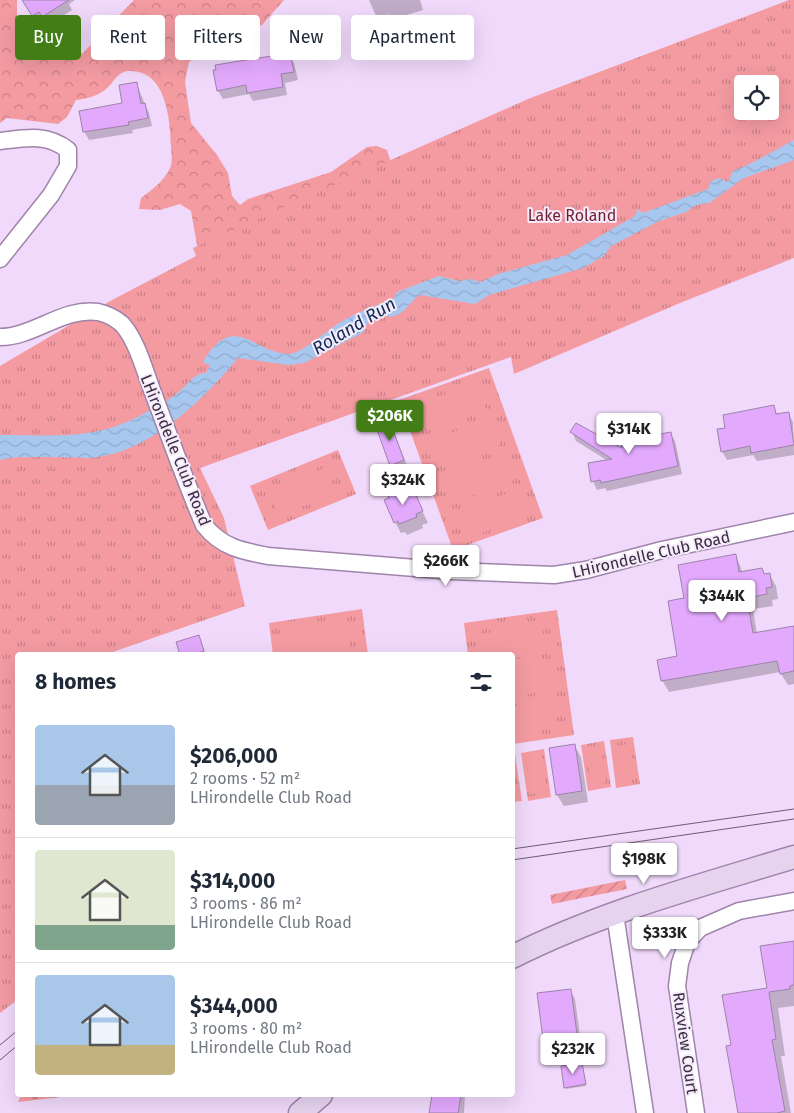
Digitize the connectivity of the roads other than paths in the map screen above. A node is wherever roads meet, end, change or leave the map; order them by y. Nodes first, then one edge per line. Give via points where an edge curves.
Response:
1 (0, 141) edge
2 (0, 259) edge
3 (0, 337) edge
4 (794, 522) edge
5 (794, 857) edge
6 (794, 901) edge
7 (615, 914) junction
8 (515, 956) edge
9 (319, 1097) edge
10 (300, 1113) edge
11 (645, 1113) edge
12 (696, 1113) edge

1 - 2 street via 44,137 58,141 68,150 68,166 51,195
3 - 4 street, LHirondelle Club Road via 10,337 82,312 99,312 122,325 143,366 204,525 212,536 238,550 268,556 452,572 554,575
5 - 7 main road
6 - 12 street, Ruxview Court via 739,911 700,928 687,942 677,986
7 - 8 main road
7 - 11 street
9 - 10 main road

